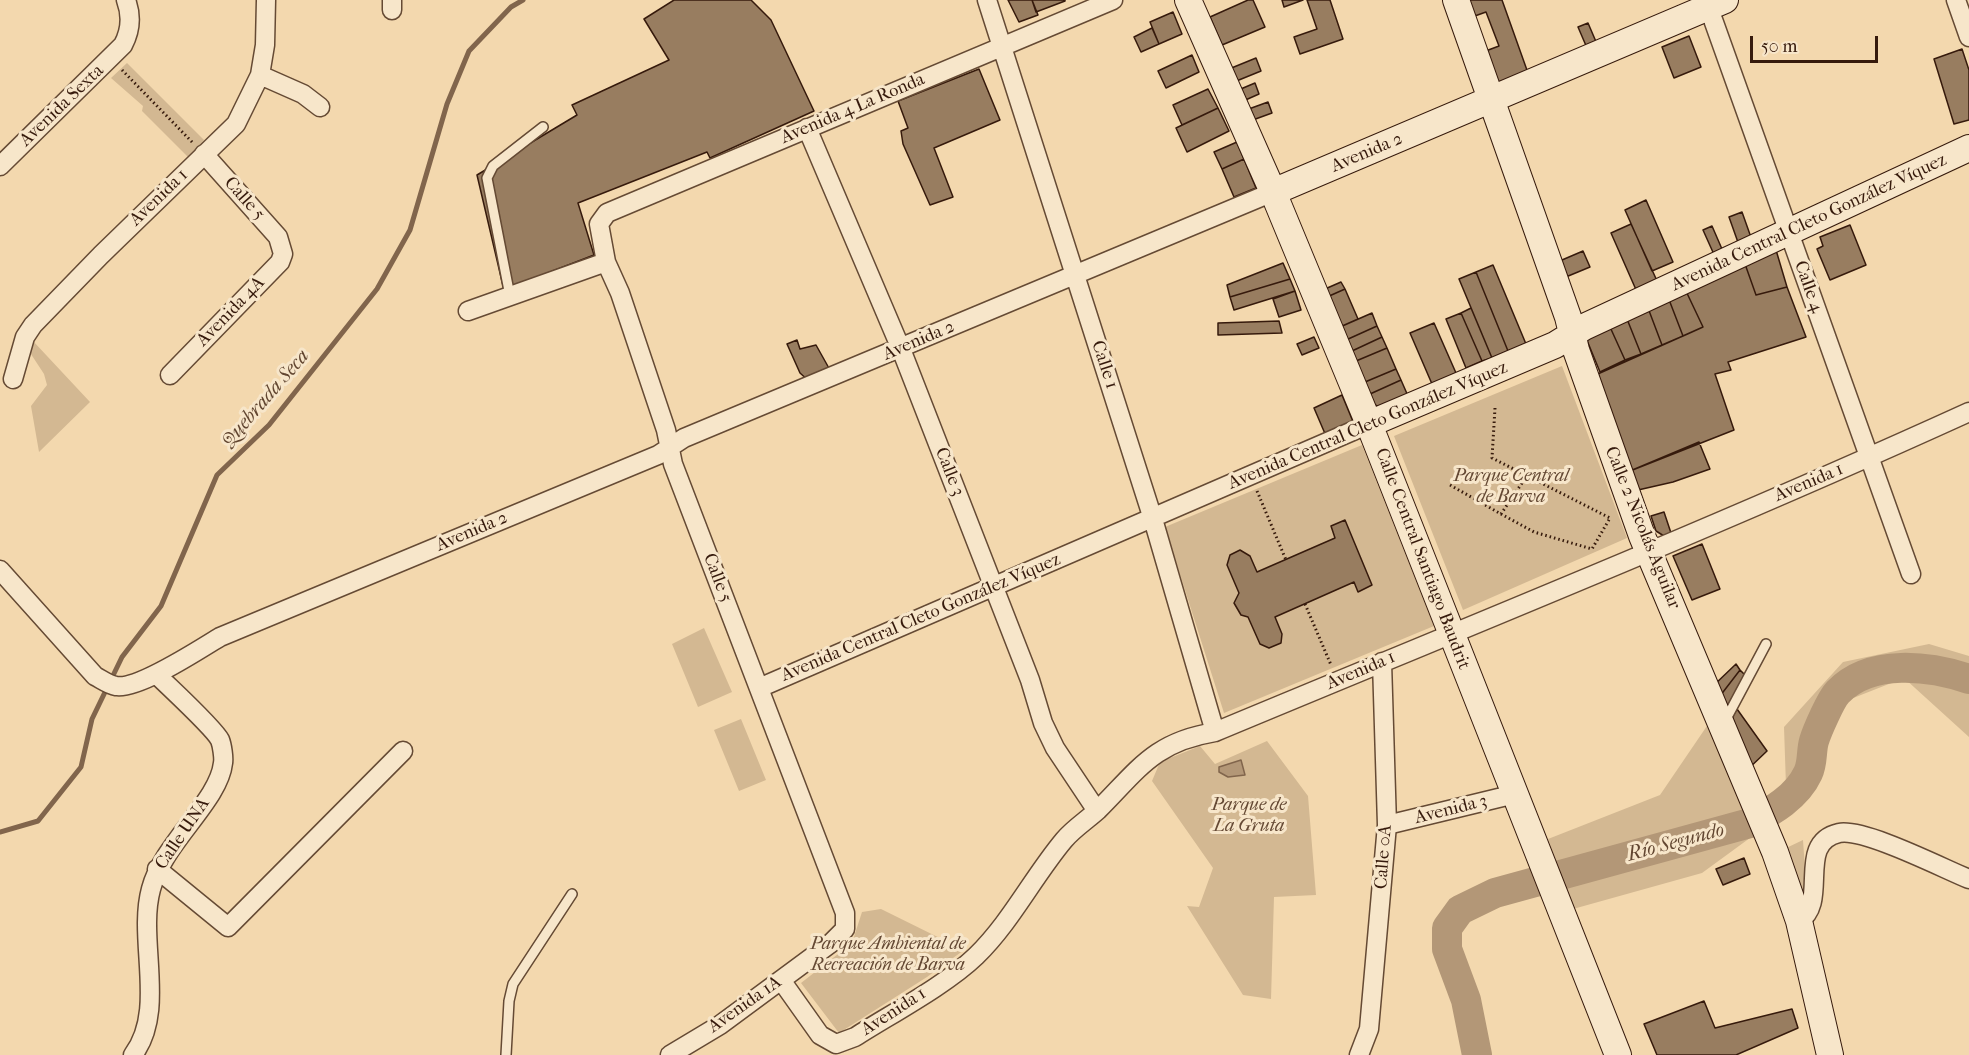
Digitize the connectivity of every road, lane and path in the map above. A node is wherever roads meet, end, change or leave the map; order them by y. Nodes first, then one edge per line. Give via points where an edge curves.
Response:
1 (126, 0) edge
2 (266, 0) edge
3 (987, 0) edge
4 (1113, 0) edge
5 (1188, 0) edge
6 (1456, 0) edge
7 (1956, 0) edge
8 (1713, 2) edge
9 (1969, 37) edge
10 (1003, 46) junction
11 (117, 52) junction
12 (260, 75) junction
13 (1491, 100) junction
14 (320, 107) dead end
15 (543, 127) dead end
16 (807, 128) junction
17 (1969, 148) edge
18 (204, 154) junction
19 (1, 162) edge
20 (1273, 192) junction
21 (599, 224) joint
22 (1789, 233) junction
23 (282, 245) joint
24 (606, 262) junction
25 (1076, 275) junction
26 (510, 296) junction
27 (468, 311) dead end
28 (1572, 334) junction
29 (901, 349) junction
30 (170, 375) dead end
31 (13, 379) dead end
32 (1495, 408) dead end
33 (1969, 412) edge
34 (1369, 424) junction
35 (670, 447) junction
36 (1869, 457) junction
37 (1526, 477) junction
38 (1450, 485) dead end
39 (1256, 489) dead end
40 (1501, 514) junction
41 (1153, 519) junction
42 (1648, 551) junction
43 (1286, 560) dead end
44 (0, 570) edge
45 (1911, 574) dead end
46 (994, 585) junction
47 (1305, 604) dead end
48 (1451, 634) junction
49 (1766, 644) dead end
50 (1382, 662) junction
51 (1333, 669) dead end
52 (156, 674) junction
53 (759, 688) junction
54 (1722, 726) junction
55 (1215, 732) junction
56 (403, 751) dead end
57 (1515, 794) junction
58 (1096, 811) junction
59 (1387, 825) junction
60 (157, 869) junction
61 (1969, 879) edge
62 (572, 894) dead end
63 (1799, 921) junction
64 (845, 929) joint
65 (781, 980) junction
66 (1360, 1052) edge
67 (133, 1055) edge
68 (506, 1055) edge
69 (670, 1055) edge
70 (1618, 1055) edge
71 (1830, 1055) edge

1 - 11 street via 131,18 129,34
2 - 12 street, Avenida 1
3 - 10 street, Calle 1
4 - 10 street, Avenida 4 La Ronda
5 - 20 main road, Calle Central Santiago Baudrit
6 - 13 main road, Calle 2 Nicolás Aguilar
7 - 9 street
8 - 13 main road, Avenida 2
8 - 22 street, Calle 4
10 - 16 street, Avenida 4 La Ronda
10 - 25 street, Calle 1
11 - 18 path
11 - 19 street, Avenida Sexta
12 - 14 street via 303,94
12 - 18 street, Avenida 1 via 236,124
13 - 20 main road, Avenida 2
13 - 28 main road, Calle 2 Nicolás Aguilar
15 - 26 lane via 493,166 487,178
16 - 21 street, Avenida 4 La Ronda via 607,213
16 - 29 street, Calle 3
17 - 22 main road, Avenida Central Cleto González Víquez
18 - 23 street, Calle 5
18 - 31 street, Avenida 1 via 33,325 25,337
20 - 25 street, Avenida 2
20 - 34 main road, Calle Central Santiago Baudrit
21 - 24 street, Calle 5
22 - 28 main road, Avenida Central Cleto González Víquez
22 - 36 street, Calle 4
23 - 30 street, Avenida 4A via 280,262
24 - 26 street
24 - 35 street, Calle 5 via 620,293
25 - 29 street, Avenida 2
25 - 41 street, Calle 1
26 - 27 street
28 - 34 main road, Avenida Central Cleto González Víquez via 1555,345
28 - 42 main road, Calle 2 Nicolás Aguilar
29 - 35 street, Avenida 2
29 - 46 street, Calle 3
32 - 37 path via 1492,458
33 - 36 street, Avenida 1
34 - 41 street, Avenida Central Cleto González Víquez
34 - 48 main road, Calle Central Santiago Baudrit
35 - 52 street, Avenida 2 via 220,637
35 - 53 street, Calle 5 via 673,464
36 - 42 street, Avenida 1
36 - 45 street, Calle 4
37 - 40 path
37 - 40 path via 1610,518 1592,549 1534,532
38 - 40 path
39 - 43 path
41 - 46 street, Avenida Central Cleto González Víquez
41 - 55 street, Calle 1
42 - 48 street, Avenida 1
42 - 54 main road, Calle 2 Nicolás Aguilar
44 - 52 street, Avenida 2 via 91,672 116,686
46 - 53 street, Avenida Central Cleto González Víquez
46 - 58 street, Calle 3 via 1043,723
47 - 51 path
48 - 50 street, Avenida 1
48 - 57 main road, Calle Central Santiago Baudrit
49 - 54 lane
50 - 55 street, Avenida 1
50 - 59 street, Calle 0A
52 - 60 street, Calle UNA via 220,740 224,762 216,786
53 - 64 street, Calle 5 via 845,913
54 - 63 main road, Calle 2 Nicolás Aguilar via 1775,852
55 - 58 street, Avenida 1 via 1188,736 1168,745 1135,771
56 - 60 street via 228,927
57 - 59 street, Avenida 3
57 - 70 main road, Calle Central Santiago Baudrit
58 - 65 street, Avenida 1 via 1065,838 975,957 855,1037 836,1044 820,1035
59 - 66 street, Calle 0A via 1369,1029
60 - 67 street, Calle UNA via 148,913 147,1028
61 - 63 street via 1862,835 1839,834 1828,838 1817,851 1813,907
62 - 68 lane via 513,984 508,1001
63 - 71 main road, Calle 2 Nicolás Aguilar
64 - 65 street, Avenida 1A
65 - 69 street, Avenida 1A via 720,1025

